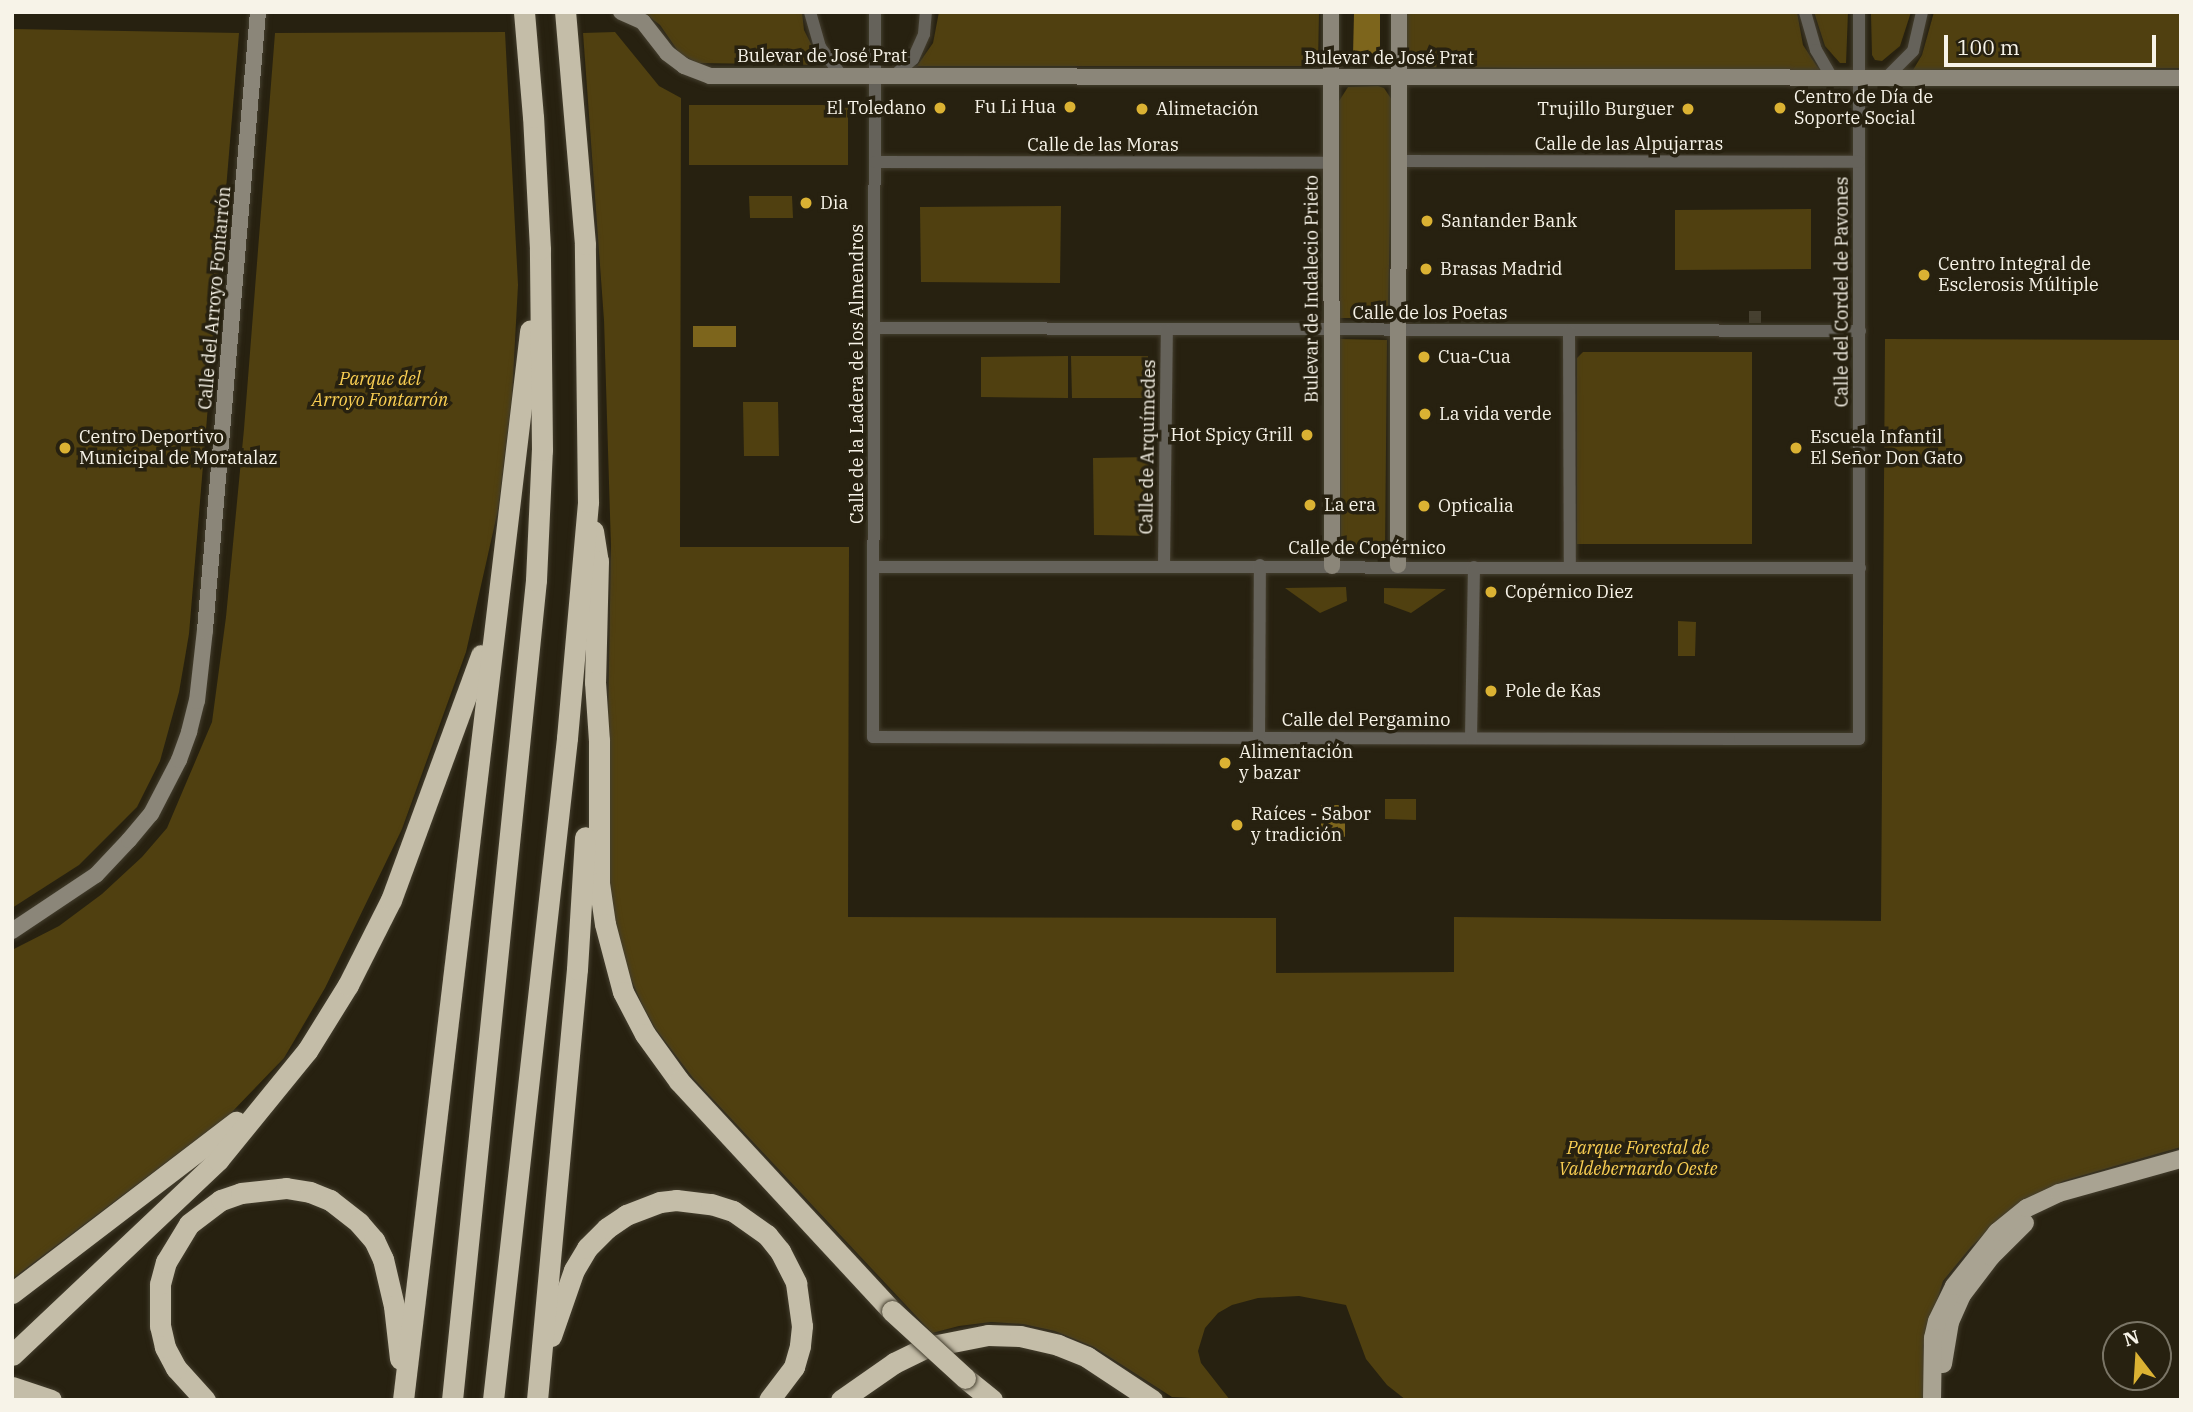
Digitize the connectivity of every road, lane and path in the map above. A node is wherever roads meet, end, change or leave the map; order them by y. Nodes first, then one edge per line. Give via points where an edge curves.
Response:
1 (258, 12) edge
2 (524, 12) edge
3 (565, 12) edge
4 (621, 12) edge
5 (810, 12) edge
6 (875, 12) edge
7 (926, 12) edge
8 (1331, 12) edge
9 (1399, 12) edge
10 (1805, 12) edge
11 (1859, 12) edge
12 (1922, 12) edge
13 (841, 75) junction
14 (895, 75) junction
15 (872, 76) junction
16 (1331, 76) junction
17 (1399, 76) junction
18 (1859, 77) junction
19 (1887, 77) junction
20 (1832, 78) junction
21 (2181, 78) edge
22 (1399, 161) junction
23 (875, 162) junction
24 (1859, 162) junction
25 (1331, 163) junction
26 (540, 249) junction
27 (874, 328) junction
28 (1167, 330) junction
29 (1330, 330) junction
30 (1398, 330) junction
31 (1569, 331) junction
32 (1860, 331) junction
33 (588, 502) junction
34 (1164, 565) junction
35 (1260, 565) junction
36 (1398, 565) junction
37 (875, 566) junction
38 (1332, 566) junction
39 (1474, 567) junction
40 (1570, 567) junction
41 (1860, 568) junction
42 (495, 616) junction
43 (595, 681) junction
44 (873, 737) joint
45 (1259, 737) junction
46 (1471, 738) junction
47 (1859, 739) joint
48 (12, 931) edge
49 (307, 1051) junction
50 (2181, 1158) edge
51 (2095, 1184) junction
52 (12, 1293) edge
53 (17, 1351) edge
54 (540, 1371) junction
55 (405, 1376) junction
56 (12, 1387) edge
57 (51, 1400) edge
58 (205, 1400) edge
59 (403, 1400) edge
60 (452, 1400) edge
61 (493, 1400) edge
62 (537, 1400) edge
63 (769, 1400) edge
64 (841, 1400) edge
65 (992, 1400) edge
66 (1152, 1400) edge
67 (1932, 1400) edge
68 (1943, 1400) edge

1 - 48 street, Calle del Arroyo Fontarrón via 205,630 189,732 151,814 129,840 96,874
2 - 26 highway
3 - 33 highway via 585,244
4 - 13 street, Bulevar de José Prat via 643,22 667,53 684,66 710,76
5 - 13 street via 820,47
6 - 15 street, Calle de la Ladera de los Almendros
7 - 14 street via 924,34 913,59
8 - 16 street, Bulevar de Indalecio Prieto
9 - 17 street
10 - 20 street via 1816,50
11 - 18 street, Calle del Cordel de Pavones
12 - 19 street via 1913,51
13 - 15 street, Bulevar de José Prat
14 - 15 street, Bulevar de José Prat
14 - 16 street, Bulevar de José Prat via 1105,79
15 - 23 street, Calle de la Ladera de los Almendros
16 - 17 street, Bulevar de José Prat
16 - 25 street, Bulevar de Indalecio Prieto
17 - 20 street, Bulevar de José Prat
17 - 22 street
18 - 19 street, Bulevar de José Prat
18 - 20 street, Bulevar de José Prat
18 - 24 street, Calle del Cordel de Pavones
19 - 21 street, Bulevar de José Prat
22 - 24 street, Calle de las Alpujarras
22 - 30 street
23 - 25 street, Calle de las Moras
23 - 27 street, Calle de la Ladera de los Almendros
24 - 32 street, Calle del Cordel de Pavones
25 - 29 street, Bulevar de Indalecio Prieto
26 - 42 highway
26 - 60 highway via 542,450 536,580
27 - 28 street, Calle de los Poetas
27 - 37 street, Calle de la Ladera de los Almendros
28 - 29 street, Calle de los Poetas
28 - 34 street, Calle de Arquímedes
29 - 30 street, Calle de los Poetas
29 - 38 street, Bulevar de Indalecio Prieto
30 - 31 street, Calle de los Poetas
30 - 36 street
31 - 32 street, Calle de los Poetas via 1755,327
31 - 40 street
32 - 41 street, Calle del Cordel de Pavones
33 - 43 highway via 598,561
33 - 61 highway via 567,738
34 - 35 street, Calle de Copérnico
34 - 37 street, Calle de Copérnico
35 - 38 street, Calle de Copérnico
35 - 45 street
36 - 38 street, Calle de Copérnico
36 - 39 street, Calle de Copérnico
37 - 44 street, Calle de la Ladera de los Almendros
39 - 40 street, Calle de Copérnico
39 - 46 street
40 - 41 street, Calle de Copérnico
41 - 47 street, Calle del Cordel de Pavones
42 - 49 highway via 391,900 348,985
42 - 55 highway
43 - 54 highway via 577,969
43 - 65 highway, bridge via 604,924 623,992 645,1034 679,1080 892,1311
44 - 45 street, Calle del Pergamino
45 - 46 street, Calle del Pergamino
46 - 47 street, Calle del Pergamino
49 - 52 highway via 211,1144
49 - 53 highway via 218,1160
50 - 51 main road
51 - 67 main road via 2059,1192 2027,1208 1970,1262 1937,1321
51 - 68 main road via 2049,1206 2019,1227 1962,1295 1945,1343
54 - 62 highway
54 - 63 highway via 574,1270 587,1248 607,1227 644,1207 696,1201 733,1211 752,1222 780,1251 796,1283 800,1346 794,1367
55 - 58 highway via 394,1306 374,1240 330,1200 286,1188 261,1189 221,1200 188,1224 166,1262 160,1284 165,1347 183,1377
55 - 59 highway
56 - 57 highway
64 - 66 highway via 894,1363 927,1347 988,1335 1020,1336 1058,1345 1087,1357

